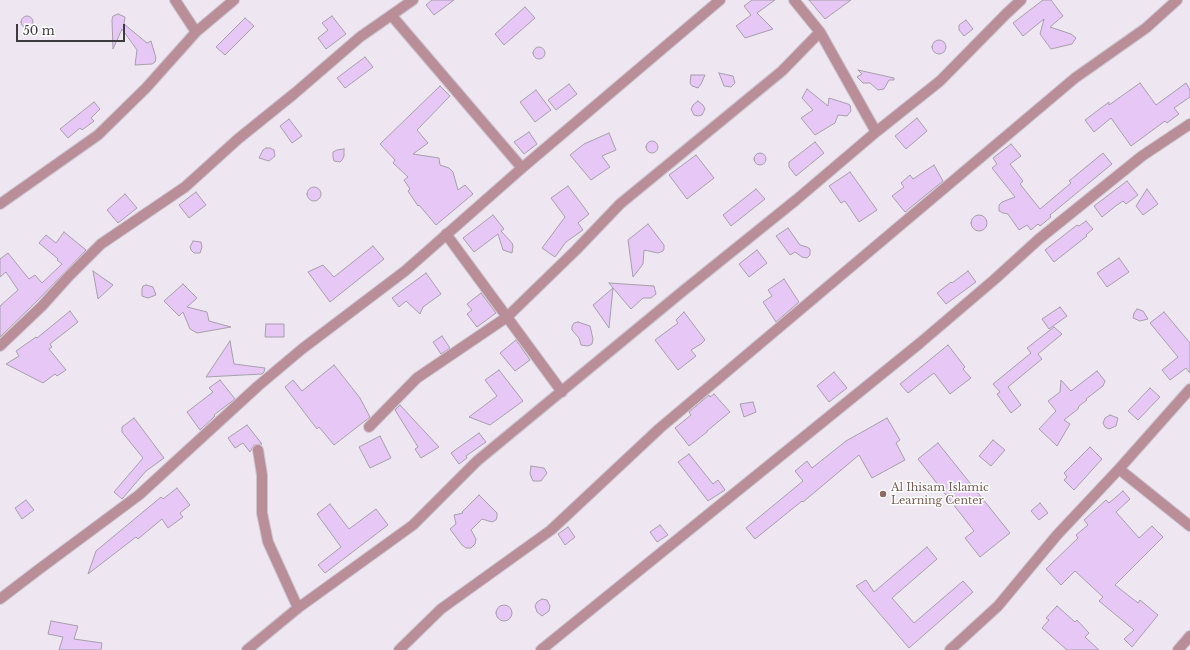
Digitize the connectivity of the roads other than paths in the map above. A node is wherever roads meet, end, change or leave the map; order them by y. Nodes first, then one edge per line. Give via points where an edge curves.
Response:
1 (174, 0) edge
2 (234, 0) edge
3 (413, 0) edge
4 (720, 0) edge
5 (794, 0) edge
6 (1021, 0) edge
7 (1177, 0) edge
8 (392, 16) junction
9 (196, 32) junction
10 (820, 32) junction
11 (1190, 124) edge
12 (876, 132) junction
13 (522, 168) junction
14 (0, 204) edge
15 (446, 234) junction
16 (507, 317) junction
17 (0, 346) edge
18 (1190, 389) edge
19 (562, 392) junction
20 (369, 427) dead end
21 (258, 450) dead end
22 (1119, 469) junction
23 (1190, 526) edge
24 (0, 599) edge
25 (298, 608) junction
26 (1190, 636) edge
27 (248, 650) edge
28 (399, 650) edge
29 (541, 650) edge
30 (950, 650) edge
31 (1178, 650) edge

1 - 9 street
2 - 9 street
3 - 8 street
4 - 13 street
5 - 10 street
6 - 12 street via 940,81
7 - 28 street via 1146,28 1075,78 660,428 551,530 441,610
8 - 13 street
8 - 17 street via 360,37 185,187 100,244
9 - 14 street via 146,88 98,135
10 - 12 street
10 - 16 street via 782,71 620,204
11 - 29 street via 1142,156 1039,239 920,343
12 - 19 street
13 - 15 street
15 - 16 street
15 - 24 street via 405,271 302,349 258,386 140,495
16 - 19 street
16 - 20 street via 418,378
18 - 22 street
19 - 25 street via 477,462 413,525
21 - 25 street via 262,476 262,514 268,542
22 - 23 street
22 - 30 street via 1057,535 998,606
25 - 27 street
26 - 31 street

